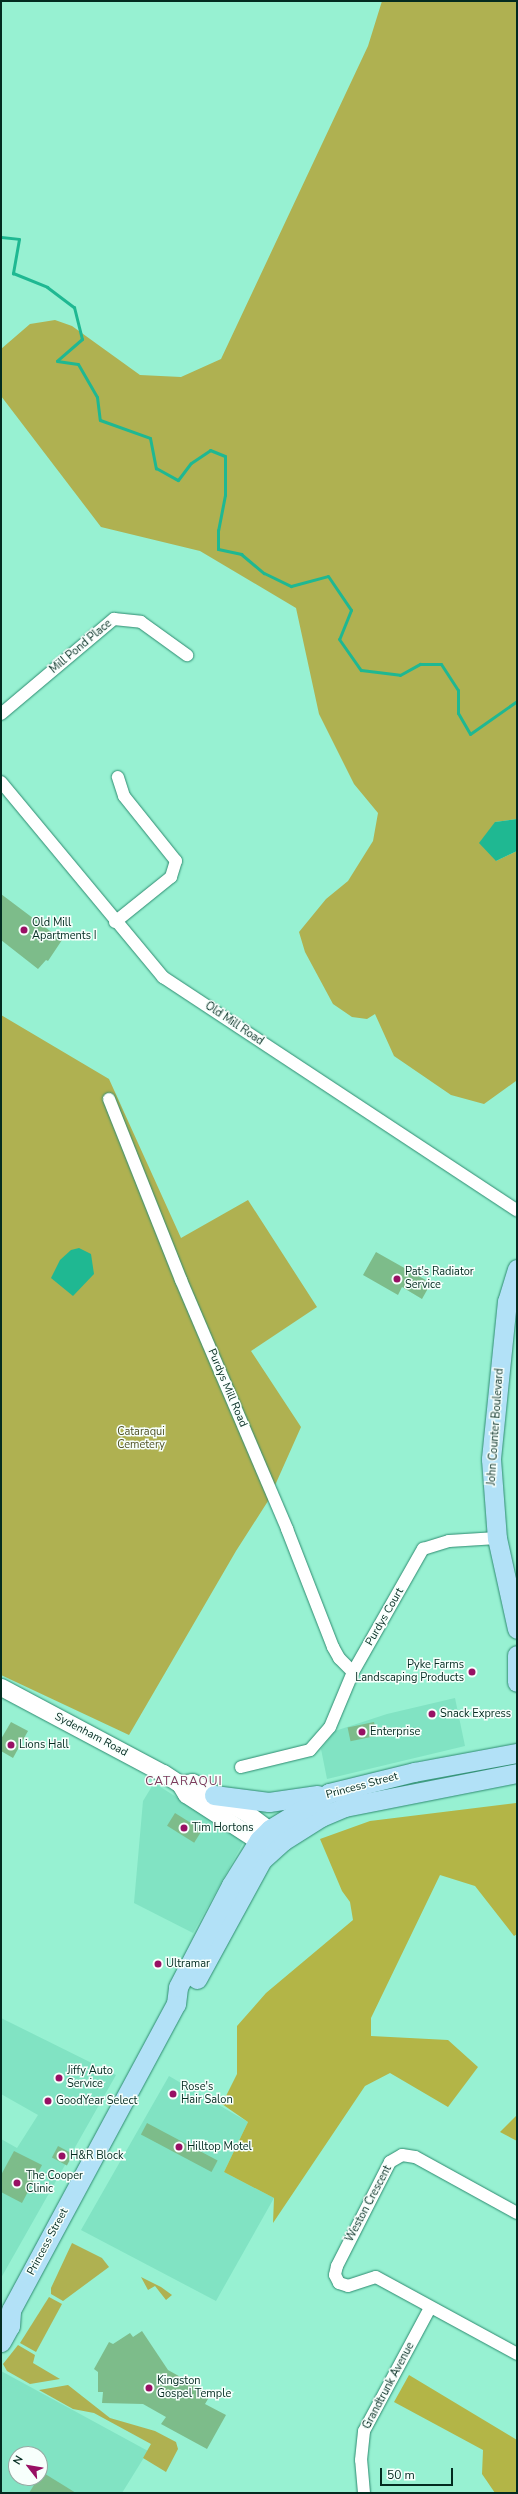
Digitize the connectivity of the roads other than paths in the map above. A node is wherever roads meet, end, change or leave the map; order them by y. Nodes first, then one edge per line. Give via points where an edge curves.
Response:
1 (187, 655) dead end
2 (1, 714) edge
3 (118, 777) dead end
4 (1, 782) edge
5 (115, 922) junction
6 (109, 1099) dead end
7 (517, 1210) edge
8 (517, 1270) edge
9 (517, 1318) edge
10 (504, 1344) junction
11 (497, 1538) junction
12 (517, 1629) edge
13 (517, 1656) edge
14 (353, 1672) junction
15 (517, 1682) edge
16 (1, 1687) edge
17 (517, 1753) edge
18 (241, 1767) dead end
19 (517, 1774) edge
20 (180, 1784) junction
21 (329, 1793) junction
22 (214, 1795) junction
23 (271, 1840) junction
24 (517, 2213) edge
25 (430, 2308) junction
26 (6, 2314) edge
27 (1, 2342) edge
28 (517, 2354) edge
29 (364, 2493) edge

1 - 2 street, Mill Pond Place via 141,622 114,618
3 - 5 street via 124,796 176,861 172,877
4 - 5 street, Old Mill Road
5 - 7 street, Old Mill Road via 171,983
6 - 14 street, Purdys Mill Road via 181,1280 287,1529 333,1647 339,1658
8 - 10 main road, John Counter Boulevard via 507,1301
9 - 10 main road, John Counter Boulevard
10 - 11 main road, John Counter Boulevard via 492,1459
11 - 12 main road, John Counter Boulevard
11 - 14 street, Purdys Court via 449,1541 423,1549
13 - 15 main road
14 - 18 street, Purdys Court via 330,1727 310,1750
16 - 20 main road, Sydenham Road
17 - 21 main road, Princess Street via 414,1772
19 - 23 main road, Princess Street via 344,1808
20 - 22 main road, Sydenham Road via 192,1782
20 - 23 main road, Sydenham Road via 186,1794
21 - 22 main road via 268,1802
21 - 23 main road, Princess Street
22 - 23 main road, Sydenham Road
23 - 26 main road, Princess Street via 188,1994 176,2004
24 - 25 street, Weston Crescent via 415,2157 402,2155 390,2162 337,2266 335,2275 339,2283 348,2286 376,2278
25 - 28 street
25 - 29 street, Grandtrunk Avenue via 364,2431 361,2460
26 - 27 main road, Princess Street via 10,2326

